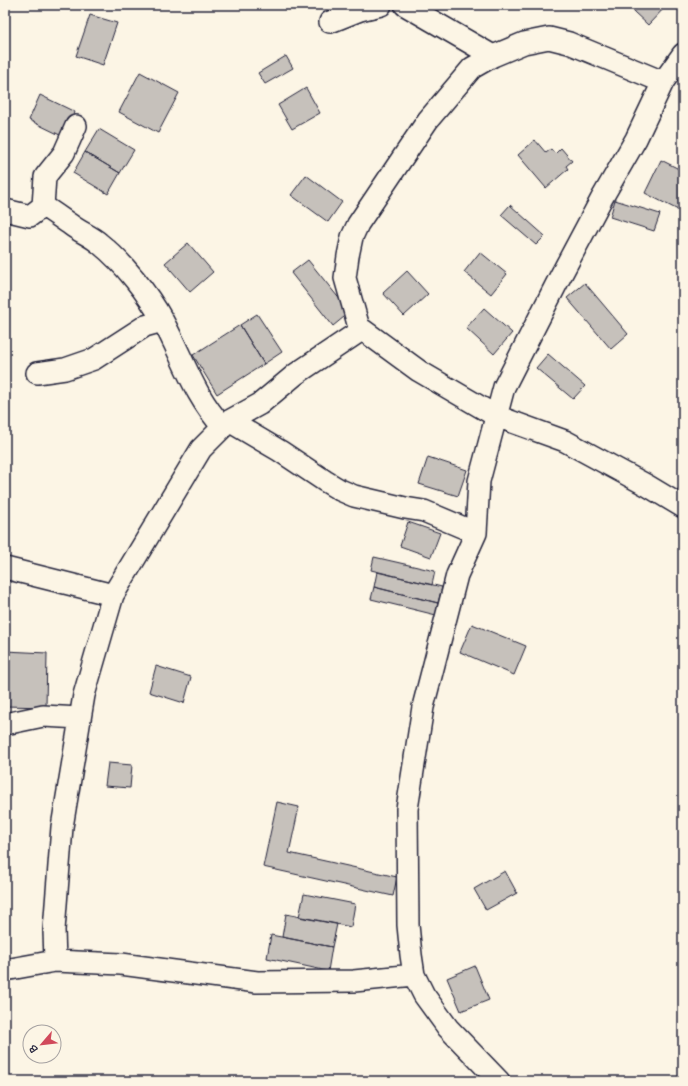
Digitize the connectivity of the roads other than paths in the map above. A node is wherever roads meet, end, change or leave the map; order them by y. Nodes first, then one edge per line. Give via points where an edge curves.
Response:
1 (381, 5) edge
2 (405, 5) edge
3 (330, 22) dead end
4 (683, 54) edge
5 (493, 56) junction
6 (671, 79) edge
7 (76, 126) dead end
8 (43, 206) junction
9 (5, 210) edge
10 (163, 321) junction
11 (360, 330) junction
12 (37, 373) dead end
13 (496, 416) junction
14 (226, 424) junction
15 (683, 507) edge
16 (476, 533) junction
17 (5, 568) edge
18 (113, 595) junction
19 (80, 718) junction
20 (5, 724) edge
21 (56, 961) junction
22 (5, 970) edge
23 (414, 975) junction
24 (499, 1081) edge

1 - 3 street
2 - 5 street
4 - 6 street
5 - 6 street via 524,43 549,38
5 - 11 street via 472,68 428,120 358,224 352,237 345,278
6 - 13 street via 567,264 504,388
7 - 8 street via 64,153 46,177
8 - 9 street via 30,216
8 - 10 street via 99,243 114,257 137,283
10 - 12 street via 145,326 94,359 65,369
10 - 14 street via 202,400 212,415
11 - 13 street via 364,330 419,371
11 - 14 street via 296,374 260,404
13 - 15 street via 565,441
13 - 16 street via 480,481
14 - 16 street via 280,451 340,490 354,496 424,511
14 - 18 street via 201,449
16 - 23 street via 457,575 423,707 407,809 408,924
17 - 18 street
18 - 19 street via 84,695
19 - 20 street via 43,716
19 - 21 street via 62,827 54,930
21 - 22 street
21 - 23 street via 121,964 257,982 354,981
23 - 24 street via 424,995 448,1028

